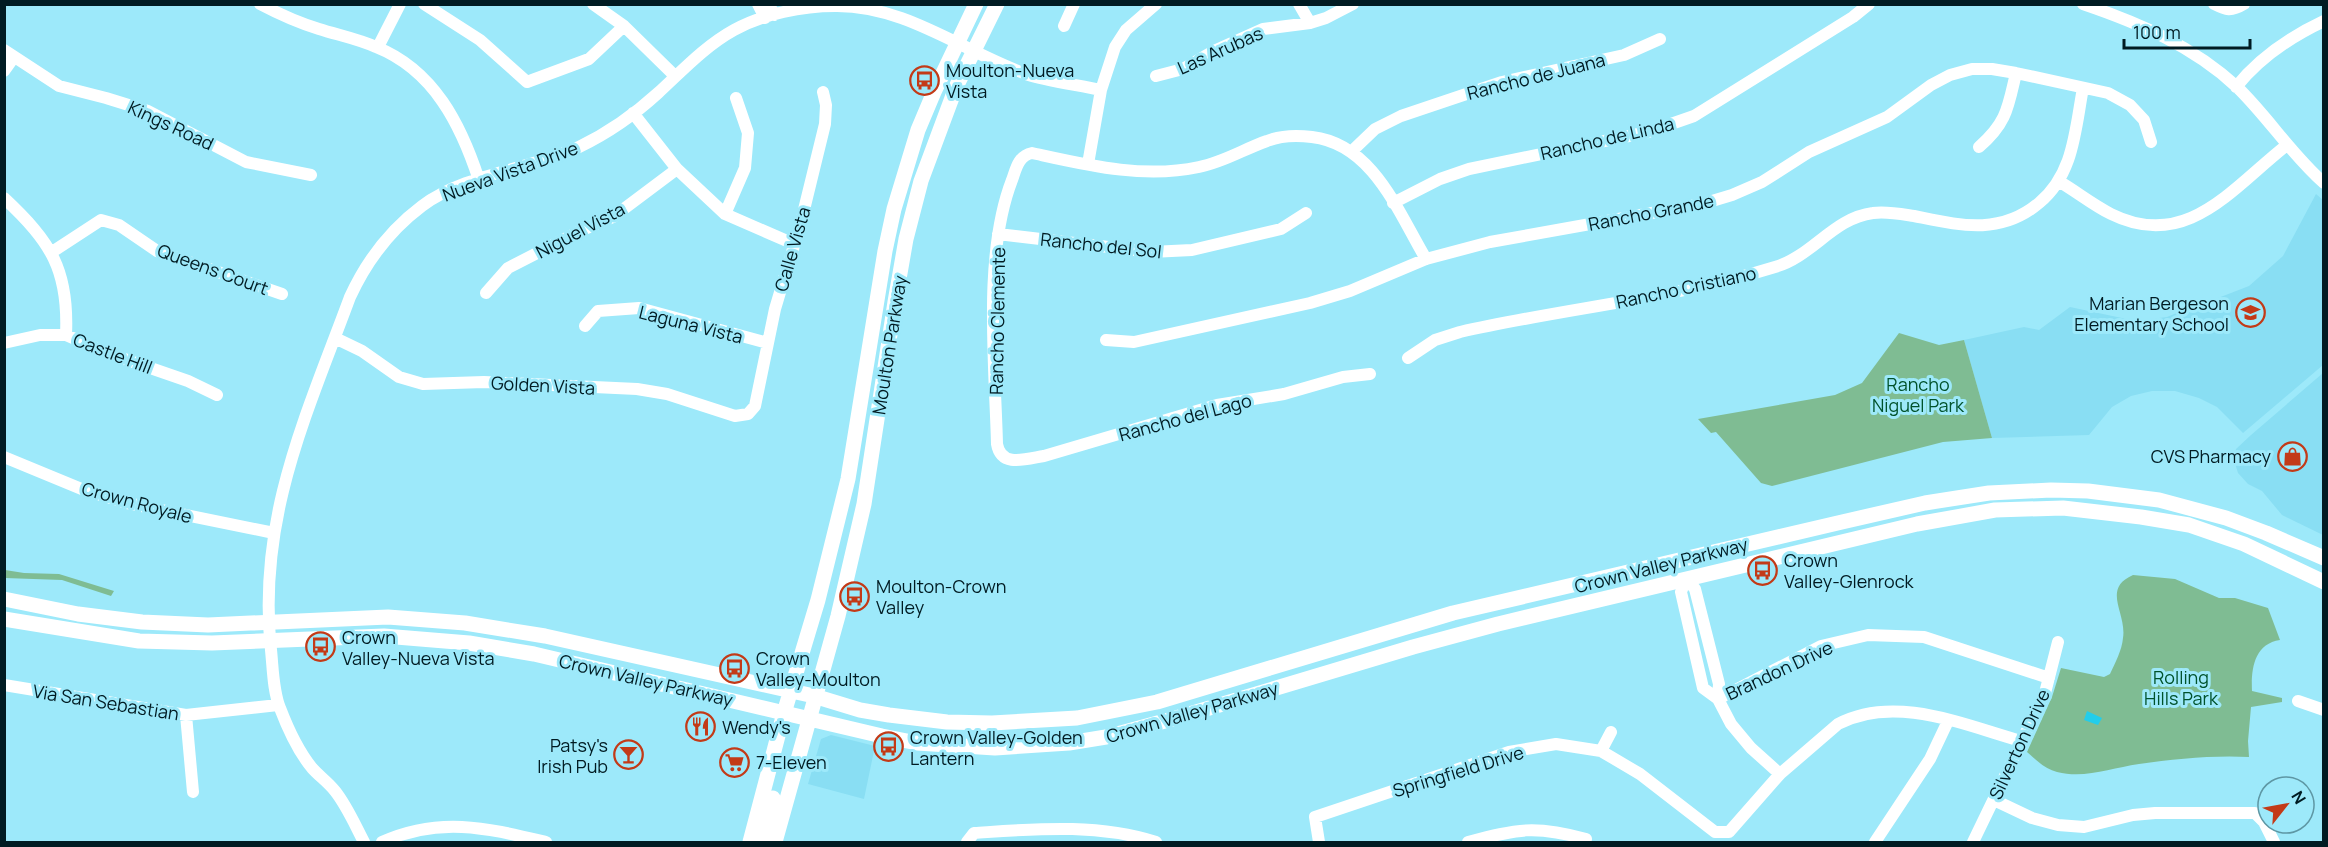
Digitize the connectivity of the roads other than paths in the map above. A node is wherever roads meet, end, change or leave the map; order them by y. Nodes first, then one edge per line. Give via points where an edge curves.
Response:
1 (260, 4) edge
2 (400, 4) edge
3 (424, 4) edge
4 (593, 4) edge
5 (758, 4) edge
6 (976, 4) edge
7 (997, 4) edge
8 (1074, 4) edge
9 (1299, 4) edge
10 (1353, 4) edge
11 (1869, 4) edge
12 (2084, 4) edge
13 (2214, 4) edge
14 (2244, 4) edge
15 (1153, 5) edge
16 (862, 6) edge
17 (2109, 8) edge
18 (769, 13) edge
19 (2324, 21) edge
20 (1310, 23) junction
21 (624, 26) junction
22 (1065, 26) dead end
23 (1660, 39) dead end
24 (957, 45) junction
25 (378, 47) junction
26 (974, 52) junction
27 (9, 54) edge
28 (4, 71) edge
29 (2016, 73) junction
30 (1156, 75) dead end
31 (675, 76) junction
32 (2236, 87) junction
33 (2083, 88) junction
34 (1101, 90) junction
35 (823, 92) dead end
36 (736, 98) dead end
37 (633, 113) junction
38 (2151, 142) dead end
39 (2287, 145) junction
40 (1979, 147) dead end
41 (1352, 151) junction
42 (1088, 164) junction
43 (677, 169) junction
44 (311, 175) dead end
45 (479, 180) junction
46 (2060, 182) junction
47 (2324, 183) edge
48 (4, 198) edge
49 (1393, 204) junction
50 (1306, 213) dead end
51 (725, 214) junction
52 (998, 234) junction
53 (794, 244) junction
54 (52, 252) junction
55 (1426, 259) junction
56 (486, 293) dead end
57 (282, 294) dead end
58 (585, 326) dead end
59 (66, 335) junction
60 (335, 338) junction
61 (1106, 340) dead end
62 (5, 343) edge
63 (768, 343) junction
64 (1408, 358) dead end
65 (1370, 374) dead end
66 (217, 395) dead end
67 (755, 406) joint
68 (4, 457) edge
69 (1002, 457) joint
70 (2193, 509) junction
71 (2189, 525) junction
72 (274, 532) junction
73 (1784, 535) junction
74 (2324, 558) edge
75 (1639, 571) junction
76 (1686, 578) junction
77 (2324, 582) edge
78 (4, 599) edge
79 (4, 619) edge
80 (268, 621) junction
81 (270, 639) junction
82 (2058, 642) dead end
83 (1712, 656) junction
84 (1696, 660) junction
85 (2049, 678) junction
86 (4, 685) edge
87 (791, 692) junction
88 (814, 696) junction
89 (1718, 699) junction
90 (2298, 701) dead end
91 (278, 705) junction
92 (2324, 710) edge
93 (784, 713) junction
94 (186, 715) junction
95 (810, 718) junction
96 (1948, 721) junction
97 (1611, 732) dead end
98 (2020, 741) junction
99 (1601, 752) junction
100 (1780, 774) junction
101 (764, 790) junction
102 (193, 792) dead end
103 (1994, 800) junction
104 (971, 838) edge
105 (1586, 839) dead end
106 (364, 843) edge
107 (382, 843) edge
108 (546, 843) edge
109 (750, 843) edge
110 (764, 843) edge
111 (775, 843) edge
112 (1156, 843) edge
113 (1319, 843) edge
114 (1468, 843) edge
115 (1875, 843) edge
116 (1972, 843) edge
117 (2274, 843) edge

1 - 25 street via 295,21
2 - 25 street
3 - 21 street via 480,40 527,82 589,59
4 - 21 street
5 - 18 street
6 - 24 main road, Moulton Parkway
7 - 26 main road, Moulton Parkway
8 - 22 street
9 - 20 street
10 - 20 street, Las Arubas
11 - 49 street, Rancho de Linda via 1694,116 1648,132 1469,169 1440,179
12 - 17 street
13 - 14 street via 2228,11
15 - 34 street via 1126,30 1115,47
16 - 18 street, Nueva Vista Drive
16 - 24 street, Nueva Vista Drive via 906,19
17 - 32 street via 2176,42
18 - 31 street, Nueva Vista Drive via 735,29
19 - 32 street via 2266,56
20 - 30 street, Las Arubas via 1263,29 1183,69
21 - 31 street
23 - 41 street, Rancho de Juana via 1624,55 1494,84 1412,112 1375,129
24 - 26 street, Nueva Vista Drive
24 - 87 main road, Moulton Parkway via 918,130 894,209 848,479
25 - 45 street via 413,71 440,97 468,145
26 - 34 street, Nueva Vista Drive via 1028,75
26 - 88 main road, Moulton Parkway via 947,108 921,181 906,239 864,504 838,616
27 - 28 street
27 - 44 street, Kings Road via 59,86 148,111 246,162
29 - 33 street, Rancho Grande
29 - 40 street via 2003,122
29 - 55 street, Rancho Grande via 1972,69 1950,75 1887,117 1809,152 1762,182 1732,195 1702,204 1490,242
31 - 37 street, Nueva Vista Drive
32 - 39 street
33 - 38 street, Rancho Grande via 2108,93 2130,105 2144,120
33 - 46 street, Rancho Cristiano via 2070,156
34 - 42 street
35 - 53 street, Calle Vista via 825,124
36 - 51 street via 748,134 745,168
37 - 43 street
37 - 45 street, Nueva Vista Drive via 607,133 576,148
39 - 46 street via 2218,203 2198,216 2172,225 2140,225 2111,214
39 - 47 street
41 - 42 street via 1321,138 1285,136 1227,159 1173,171 1115,170
41 - 49 street via 1382,182
42 - 52 street, Rancho Clemente via 1026,154 1018,163 1007,192
43 - 51 street
43 - 56 street, Niguel Vista via 613,217 508,268
45 - 60 street, Nueva Vista Drive via 424,204 385,239 359,276
46 - 64 street, Rancho Cristiano via 2038,204 1993,226 1965,226 1897,213 1873,213 1846,221 1806,252 1778,266 1706,287 1460,332 1435,340
48 - 54 street
49 - 55 street
50 - 52 street, Rancho del Sol via 1281,229 1173,252
51 - 53 street
52 - 69 street, Rancho Clemente via 994,319 997,444
53 - 63 street, Calle Vista
54 - 57 street, Queens Court via 102,220 119,225 157,251
54 - 59 street via 67,306
55 - 61 street, Rancho Grande via 1310,303 1134,342
58 - 63 street, Laguna Vista via 598,311 639,308
59 - 62 street, Castle Hill via 40,335
59 - 66 street, Castle Hill
60 - 67 street, Golden Vista via 399,377 423,384 637,389 740,416
60 - 72 street, Nueva Vista Drive via 291,457
63 - 67 street, Calle Vista
65 - 69 street, Rancho del Lago via 1217,405 1044,456 1016,461
68 - 72 street, Crown Royale via 127,503
70 - 71 main road
70 - 73 main road, Crown Valley Parkway via 2088,491 1989,493 1925,503
70 - 74 main road, Crown Valley Parkway via 2266,533
71 - 76 main road, Crown Valley Parkway via 2062,508 1995,510 1917,524
71 - 77 main road, Crown Valley Parkway via 2244,544
72 - 80 street, Nueva Vista Drive
73 - 75 main road, Crown Valley Parkway
73 - 76 main road via 1779,544 1697,564 1688,569
75 - 76 main road via 1647,576 1679,571
75 - 88 main road, Crown Valley Parkway via 1453,613 1157,702 1077,718 947,722 869,712
76 - 83 street via 1695,589
76 - 84 street via 1681,592
76 - 95 main road, Crown Valley Parkway via 1463,633 1148,726 1069,743 956,747 882,736
78 - 80 main road, Crown Valley Parkway via 142,622 208,625
79 - 81 main road, Crown Valley Parkway via 139,641 212,643
80 - 81 street, Nueva Vista Drive
80 - 87 main road, Crown Valley Parkway via 388,617 465,623 545,636
81 - 91 street, Nueva Vista Drive
81 - 93 main road, Crown Valley Parkway via 384,636 490,646
82 - 85 street, Silverton Drive
83 - 84 street
83 - 89 street via 1719,684
84 - 89 street via 1703,688
85 - 89 street, Brandon Drive via 1924,637 1868,635 1821,646
85 - 98 street, Silverton Drive
86 - 94 street, Via San Sebastian
87 - 88 main road, Crown Valley Parkway
87 - 93 main road, Moulton Parkway
88 - 95 main road, Moulton Parkway
89 - 100 street via 1731,724
90 - 92 street
91 - 94 street, Via San Sebastian
91 - 106 street, Nueva Vista Drive via 301,752 348,810
93 - 95 main road, Crown Valley Parkway
93 - 101 main road, Moulton Parkway
94 - 102 street
95 - 111 main road, Moulton Parkway
96 - 98 street, Springfield Drive
96 - 100 street, Springfield Drive via 1903,711 1881,711 1847,719
96 - 115 street via 1930,759
97 - 99 street
98 - 103 street, Silverton Drive
99 - 100 street, Springfield Drive via 1640,774 1715,832 1729,832
99 - 113 street, Springfield Drive via 1556,744 1509,752 1316,818
101 - 109 main road, Moulton Parkway
101 - 110 main road via 773,796
103 - 116 street, Silverton Drive
103 - 117 street via 2032,818 2084,827 2155,813 2255,813
104 - 112 street via 1059,827
105 - 114 street via 1555,830 1530,829
107 - 108 street via 429,827 462,826

